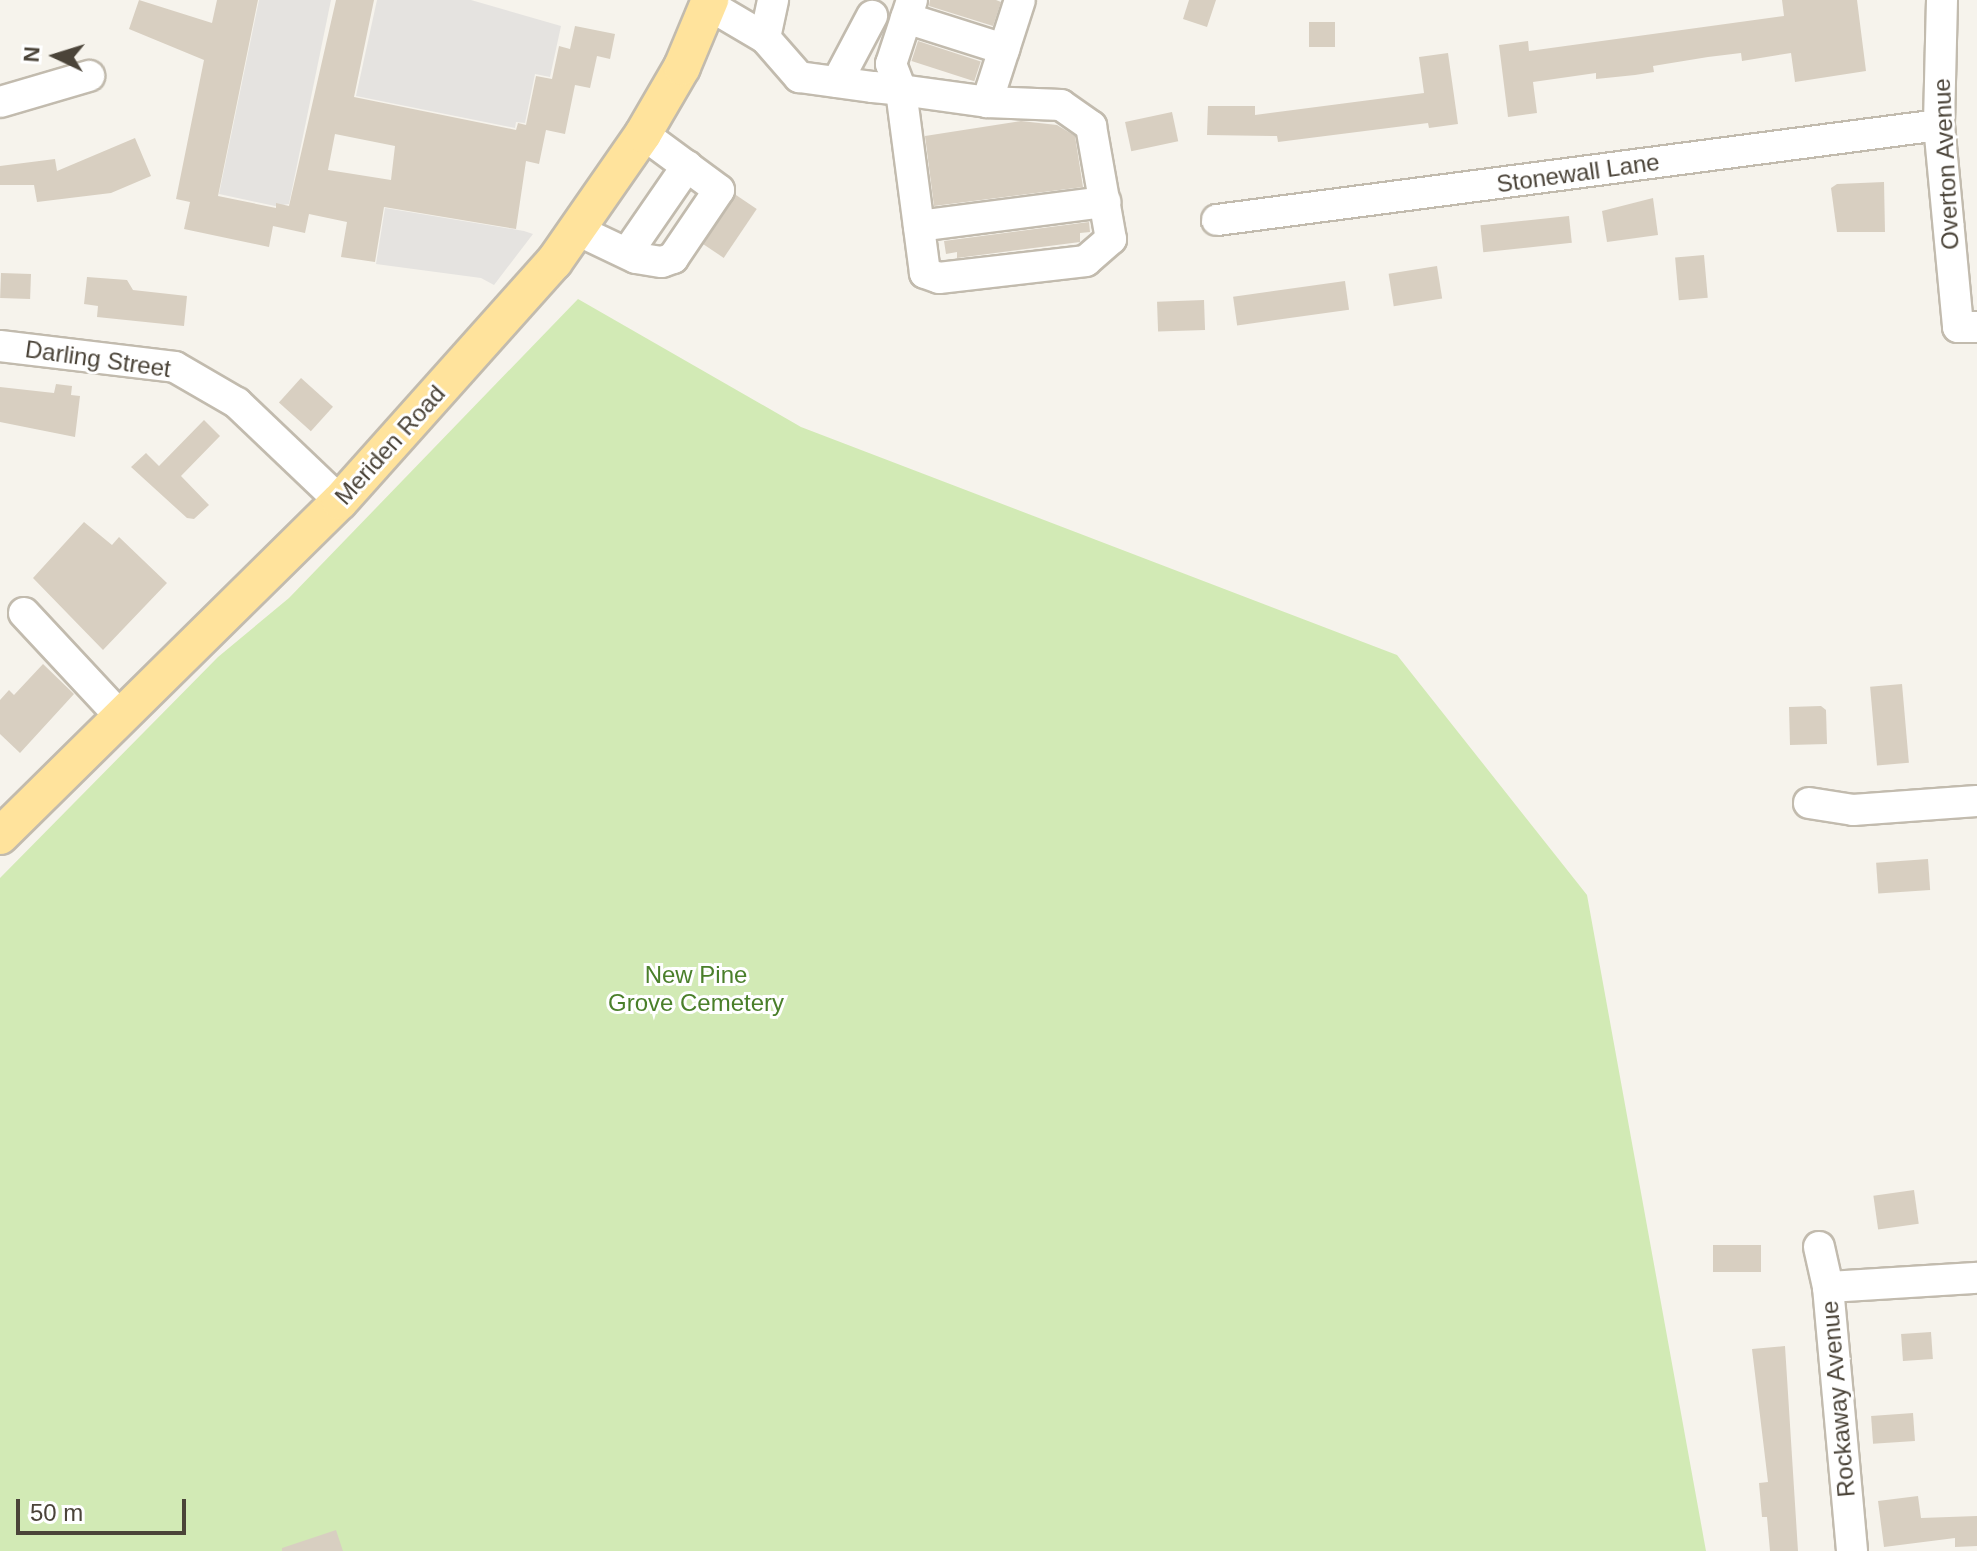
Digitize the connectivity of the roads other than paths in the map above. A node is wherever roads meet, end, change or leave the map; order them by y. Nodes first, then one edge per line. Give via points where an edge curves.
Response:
1 (773, 0) edge
2 (1020, 0) edge
3 (1942, 0) edge
4 (709, 2) edge
5 (909, 9) edge
6 (872, 16) dead end
7 (765, 38) junction
8 (1004, 49) junction
9 (89, 76) dead end
10 (837, 82) junction
11 (901, 90) junction
12 (0, 102) edge
13 (987, 102) junction
14 (1939, 125) junction
15 (643, 134) junction
16 (687, 166) junction
17 (1105, 202) junction
18 (1217, 220) dead end
19 (919, 226) junction
20 (577, 230) junction
21 (627, 253) junction
22 (1968, 327) edge
23 (0, 346) edge
24 (340, 501) junction
25 (24, 613) dead end
26 (119, 715) junction
27 (1977, 801) edge
28 (1809, 803) dead end
29 (0, 836) edge
30 (1819, 1247) dead end
31 (1977, 1278) edge
32 (1828, 1287) junction
33 (1852, 1551) edge

1 - 7 street
2 - 8 street
3 - 14 street, Overton Avenue
4 - 7 street
4 - 15 main road, Meriden Road via 682,67
5 - 8 street
5 - 11 street via 891,64
6 - 10 street
7 - 10 street via 799,77
8 - 13 street
9 - 12 street
10 - 11 street
11 - 13 street
11 - 19 street
13 - 17 street via 1061,105 1091,126
14 - 18 street, Stonewall Lane
14 - 22 street, Overton Avenue
15 - 16 street
15 - 20 main road, Meriden Road
16 - 21 street
16 - 21 street via 719,190 673,258 650,261
17 - 19 street
17 - 19 street via 1111,239 1086,261 939,278 925,273
20 - 21 street
20 - 24 main road, Meriden Road
23 - 24 street, Darling Street via 175,367 237,403
24 - 26 main road, Meriden Road
25 - 26 street
26 - 29 main road, Meriden Road
27 - 28 street via 1853,810
30 - 32 street, Rockaway Avenue
31 - 32 street
32 - 33 street, Rockaway Avenue

